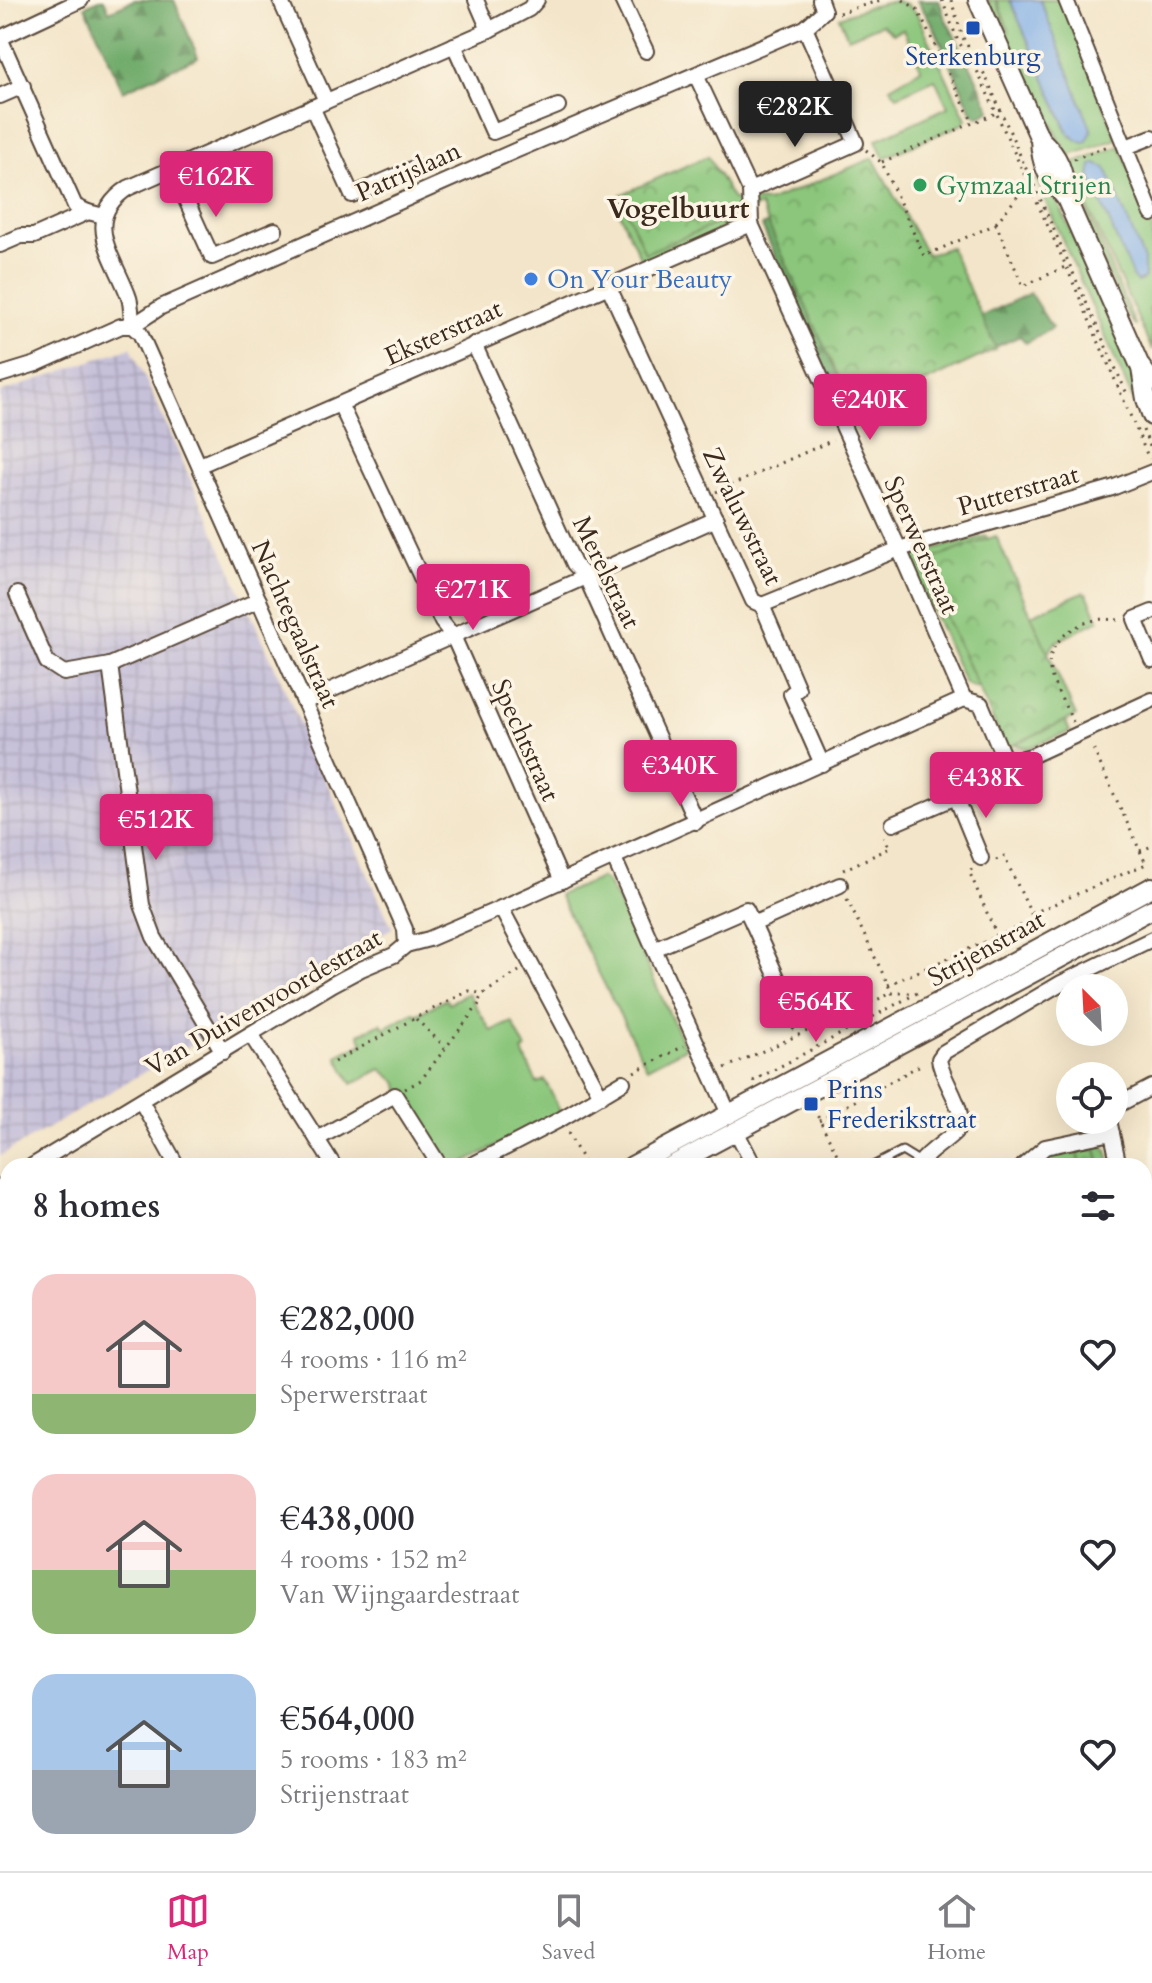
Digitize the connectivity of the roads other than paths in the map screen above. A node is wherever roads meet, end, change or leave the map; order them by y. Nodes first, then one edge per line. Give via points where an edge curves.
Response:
1 (81, 0) edge
2 (280, 0) edge
3 (476, 0) edge
4 (537, 0) edge
5 (622, 0) edge
6 (978, 0) edge
7 (1066, 0) edge
8 (822, 5) edge
9 (48, 7) edge
10 (805, 28) junction
11 (489, 30) junction
12 (454, 45) junction
13 (646, 51) dead end
14 (696, 75) junction
15 (23, 86) junction
16 (0, 96) edge
17 (319, 104) junction
18 (558, 106) dead end
19 (1152, 137) edge
20 (1126, 147) junction
21 (416, 167) dead end
22 (172, 169) junction
23 (750, 190) junction
24 (88, 212) junction
25 (1152, 214) edge
26 (104, 216) junction
27 (751, 224) junction
28 (275, 230) dead end
29 (0, 245) edge
30 (608, 285) junction
31 (132, 326) junction
32 (474, 344) junction
33 (1140, 366) junction
34 (0, 375) edge
35 (1152, 382) edge
36 (340, 404) junction
37 (1152, 416) edge
38 (200, 465) junction
39 (1152, 470) edge
40 (716, 519) junction
41 (899, 549) junction
42 (586, 577) junction
43 (17, 594) dead end
44 (259, 600) junction
45 (762, 605) junction
46 (1152, 612) edge
47 (453, 636) junction
48 (1152, 660) edge
49 (110, 665) junction
50 (964, 699) junction
51 (1152, 700) edge
52 (304, 702) junction
53 (1006, 763) junction
54 (822, 764) junction
55 (956, 797) junction
56 (696, 822) junction
57 (893, 824) road end
58 (614, 858) junction
59 (983, 861) road end
60 (562, 881) junction
61 (840, 885) road end
62 (1152, 887) edge
63 (501, 908) junction
64 (1152, 909) edge
65 (753, 924) junction
66 (1152, 939) edge
67 (406, 945) junction
68 (654, 949) junction
69 (780, 984) road end
70 (251, 1035) junction
71 (223, 1052) junction
72 (623, 1082) road end
73 (1152, 1087) edge
74 (601, 1096) junction
75 (1128, 1100) edge
76 (141, 1101) junction
77 (733, 1122) junction
78 (1088, 1134) edge
79 (1112, 1134) edge
80 (317, 1139) junction
81 (45, 1158) edge
82 (173, 1158) edge
83 (326, 1158) edge
84 (435, 1158) edge
85 (485, 1158) edge
86 (650, 1158) edge
87 (682, 1158) edge
88 (750, 1158) edge
89 (888, 1158) edge
90 (912, 1158) edge
91 (925, 1158) edge
92 (1032, 1158) edge
93 (1117, 1158) edge

1 - 9 street
2 - 17 street
3 - 11 street
4 - 11 street
5 - 13 street
6 - 33 street via 1040,139 1046,172 1066,198
7 - 20 street
8 - 10 street, Patrijslaan
9 - 15 street via 0,38
10 - 14 street, Patrijslaan
10 - 23 street via 856,143
11 - 12 street
12 - 17 street
12 - 18 street via 493,132
14 - 23 street, Sperwerstraat
14 - 31 street, Patrijslaan via 161,307
15 - 16 street
15 - 24 street via 75,206
17 - 21 street via 352,195
17 - 22 street
19 - 20 street
20 - 25 street
22 - 26 street via 128,188 114,198
22 - 28 street via 212,257
23 - 27 street, Sperwerstraat
24 - 26 street
24 - 29 street
26 - 31 street via 106,242 130,299
27 - 30 street, Eksterstraat
27 - 41 street, Sperwerstraat
30 - 32 street, Eksterstraat
30 - 40 street, Zwaluwstraat
31 - 34 street, Patrijslaan
31 - 38 street, Nachtegaalstraat via 140,333
32 - 36 street, Eksterstraat
32 - 42 street, Merelstraat via 574,564
33 - 35 street
33 - 37 street
36 - 38 street, Eksterstraat
36 - 47 street, Spechtstraat
38 - 44 street, Nachtegaalstraat
39 - 41 street, Putterstraat via 1112,488
40 - 42 street
40 - 45 street, Zwaluwstraat via 753,601
41 - 45 street, Putterstraat
41 - 50 street, Sperwerstraat
42 - 47 street
42 - 56 street, Merelstraat
43 - 49 street via 47,662 64,673
44 - 49 street
44 - 52 street, Nachtegaalstraat
45 - 54 street, Zwaluwstraat via 798,689 791,694
46 - 48 street via 1135,619
47 - 52 street
47 - 60 street, Spechtstraat
49 - 71 street via 142,905 154,937
50 - 53 street via 981,704
50 - 54 street, Van Duivenvoordestraat
51 - 53 street
52 - 67 street, Nachtegaalstraat via 405,929
53 - 55 street via 1005,771
54 - 56 street, Van Duivenvoordestraat
55 - 57 street
55 - 59 street
56 - 58 street, Van Duivenvoordestraat
58 - 60 street, Van Duivenvoordestraat
58 - 68 street
60 - 63 street, Van Duivenvoordestraat
61 - 65 street
62 - 77 street, Strijenstraat
63 - 67 street, Van Duivenvoordestraat
63 - 74 street
64 - 77 street, Strijenstraat
65 - 68 street via 746,909
65 - 69 street
66 - 91 street via 1061,983 944,1052 940,1069 962,1121
67 - 70 street, Van Duivenvoordestraat
68 - 77 street
70 - 71 street, Van Duivenvoordestraat
70 - 80 street
71 - 76 street, Van Duivenvoordestraat
72 - 74 street
73 - 75 street
74 - 85 street
76 - 81 street, Van Duivenvoordestraat
76 - 82 street
77 - 86 street, Strijenstraat
77 - 87 street, Strijenstraat
77 - 88 street
78 - 92 street via 1045,1147
79 - 93 street
80 - 83 street
80 - 84 street via 395,1095
89 - 90 lane via 902,1151

